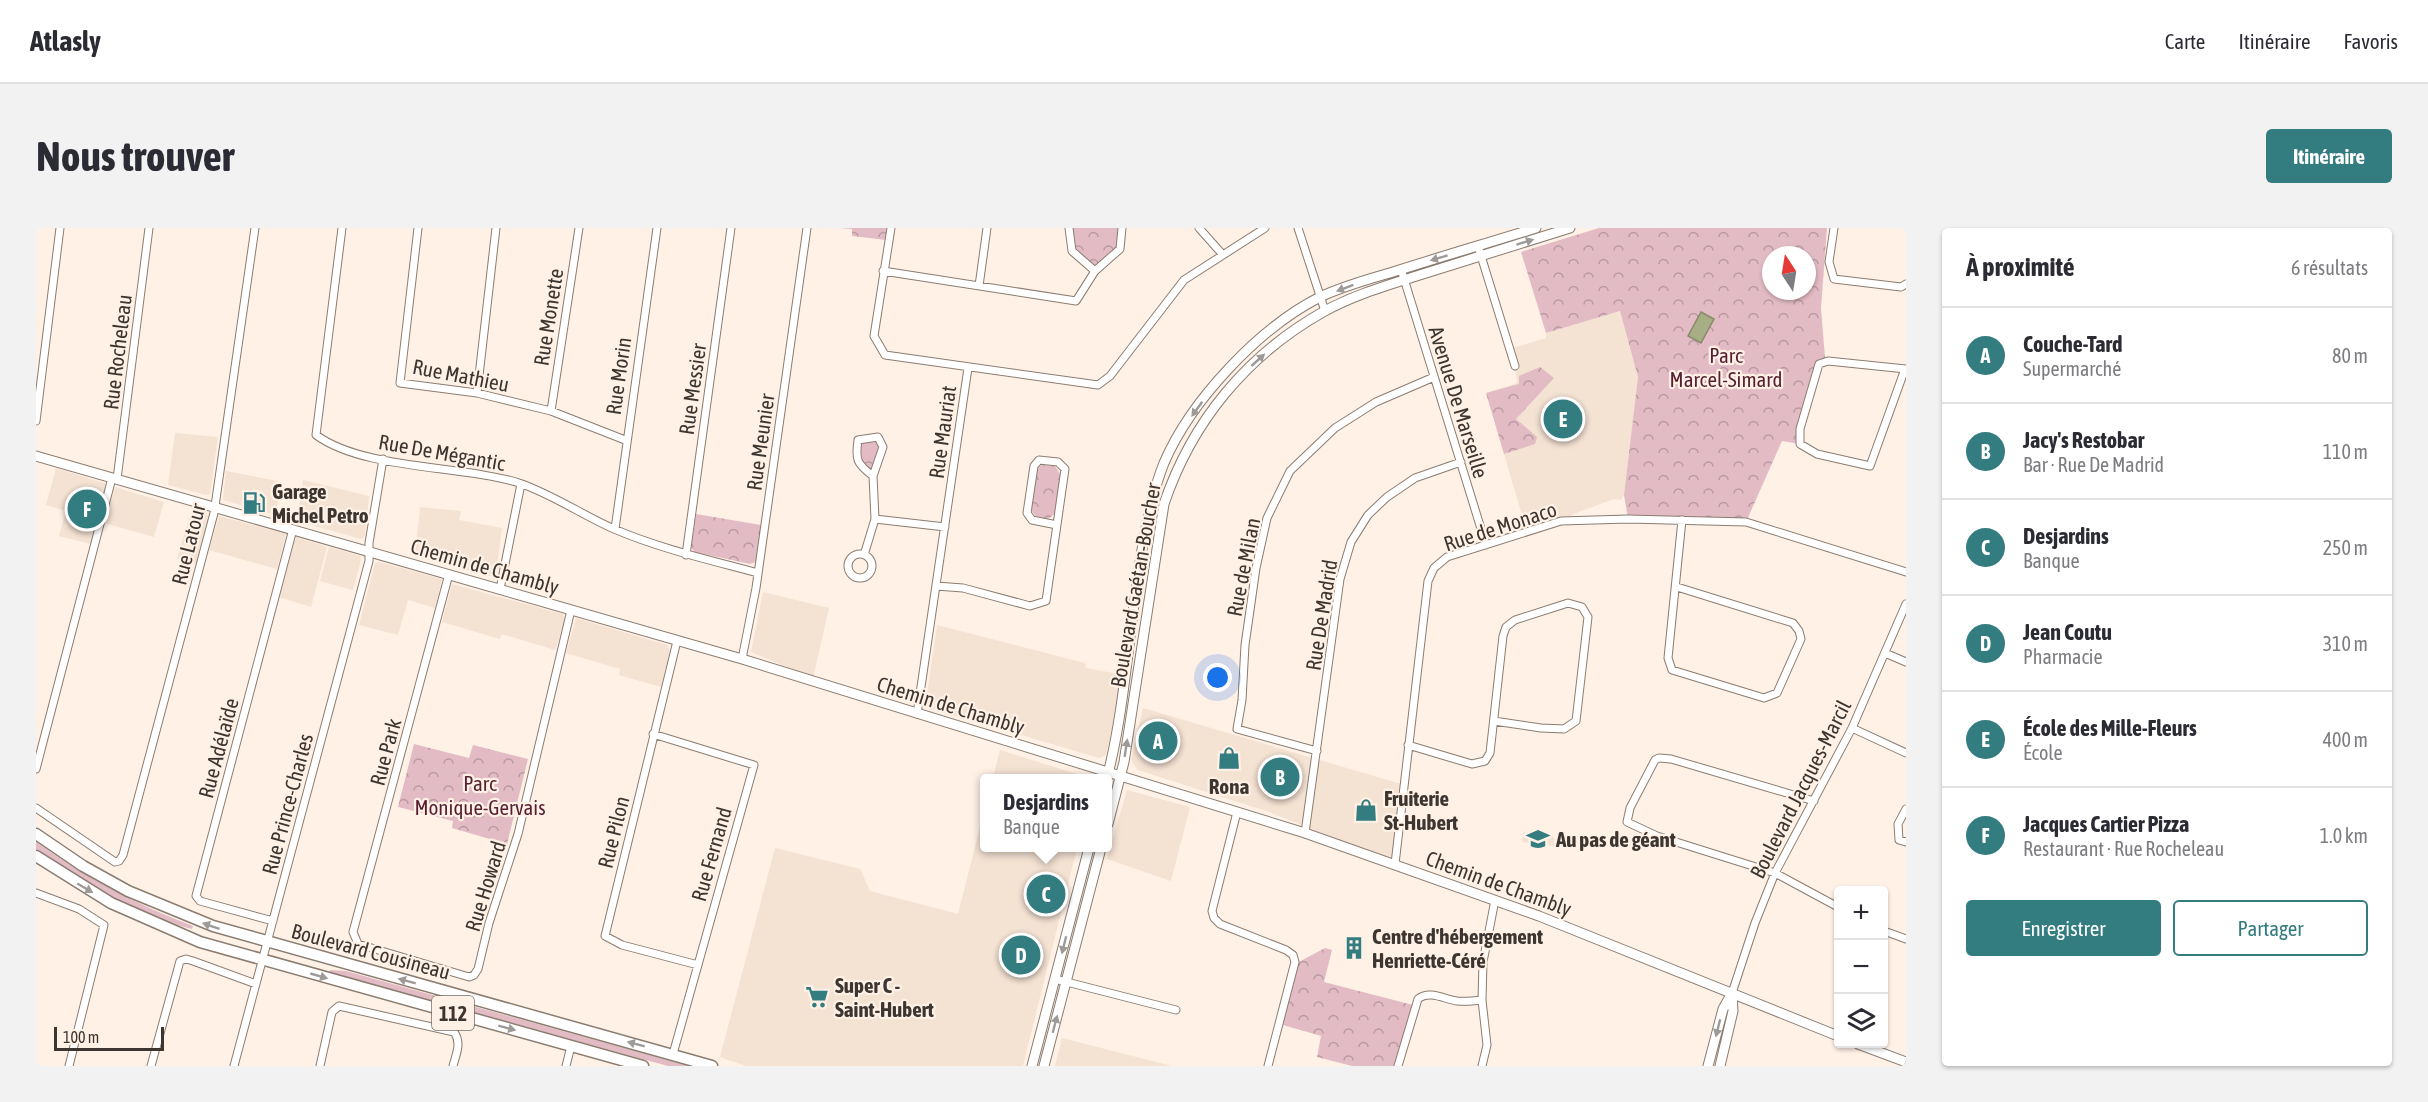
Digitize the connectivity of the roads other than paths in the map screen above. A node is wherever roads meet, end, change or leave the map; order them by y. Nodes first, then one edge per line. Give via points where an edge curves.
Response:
1 (60, 228) edge
2 (149, 228) edge
3 (255, 228) edge
4 (342, 228) edge
5 (418, 228) edge
6 (496, 228) edge
7 (579, 228) edge
8 (657, 228) edge
9 (731, 228) edge
10 (807, 228) edge
11 (891, 228) edge
12 (987, 228) edge
13 (1070, 228) edge
14 (1122, 228) edge
15 (1199, 228) edge
16 (1264, 228) edge
17 (1298, 228) edge
18 (1536, 228) edge
19 (1570, 228) edge
20 (1834, 228) edge
21 (1479, 251) junction
22 (1223, 255) junction
23 (1401, 269) junction
24 (884, 271) junction
25 (1095, 271) junction
26 (1404, 280) junction
27 (1906, 284) edge
28 (979, 286) junction
29 (1320, 297) junction
30 (1325, 311) junction
31 (1515, 366) dead end
32 (968, 368) junction
33 (1906, 369) edge
34 (1434, 376) junction
35 (477, 393) junction
36 (550, 411) junction
37 (36, 421) edge
38 (625, 440) junction
39 (36, 456) edge
40 (383, 459) junction
41 (1461, 462) junction
42 (873, 476) junction
43 (114, 479) junction
44 (521, 484) junction
45 (215, 507) junction
46 (875, 519) junction
47 (1682, 520) junction
48 (1057, 525) junction
49 (945, 527) junction
50 (293, 529) junction
51 (615, 529) junction
52 (1486, 545) junction
53 (369, 550) junction
54 (686, 555) junction
55 (864, 555) dead end
56 (1906, 572) edge
57 (758, 573) junction
58 (449, 574) junction
59 (936, 586) junction
60 (1677, 587) junction
61 (500, 589) junction
62 (1906, 604) edge
63 (571, 610) junction
64 (677, 641) junction
65 (1885, 653) junction
66 (742, 659) junction
67 (1906, 662) edge
68 (917, 714) junction
69 (1494, 721) junction
70 (1852, 728) junction
71 (653, 734) junction
72 (1408, 745) junction
73 (1317, 751) junction
74 (1906, 753) edge
75 (36, 769) edge
76 (1105, 774) edge
77 (1108, 774) edge
78 (1112, 775) edge
79 (1120, 776) junction
80 (1814, 801) junction
81 (1112, 806) edge
82 (36, 808) edge
83 (1906, 809) edge
84 (1237, 812) junction
85 (1305, 833) junction
86 (36, 834) edge
87 (1906, 843) edge
88 (1088, 852) edge
89 (1100, 852) edge
90 (36, 856) edge
91 (1395, 864) junction
92 (1775, 873) junction
93 (36, 893) edge
94 (1495, 900) junction
95 (1834, 904) edge
96 (273, 921) junction
97 (1888, 932) edge
98 (353, 938) joint
99 (1906, 939) edge
100 (267, 943) junction
101 (262, 960) junction
102 (698, 965) junction
103 (1055, 979) junction
104 (1067, 981) junction
105 (256, 984) junction
106 (1732, 993) junction
107 (1482, 1000) junction
108 (1176, 1010) dead end
109 (1834, 1034) edge
110 (571, 1046) junction
111 (1037, 1047) junction
112 (1869, 1048) edge
113 (673, 1054) junction
114 (1906, 1062) edge
115 (69, 1066) edge
116 (151, 1066) edge
117 (234, 1066) edge
118 (320, 1066) edge
119 (453, 1066) edge
120 (566, 1066) edge
121 (644, 1066) edge
122 (712, 1066) edge
123 (1032, 1066) edge
124 (1037, 1066) edge
125 (1044, 1066) edge
126 (1268, 1066) edge
127 (1398, 1066) edge
128 (1482, 1066) edge
129 (1708, 1066) edge
130 (1720, 1066) edge

1 - 37 street
2 - 43 street, Rue Rocheleau
3 - 45 street, Rue Latour
4 - 40 street, Rue De Mégantic via 316,435 330,446
5 - 35 street, Rue Mathieu via 400,382
6 - 35 street
7 - 36 street, Rue Monette
8 - 38 street, Rue Morin
9 - 54 street, Rue Messier
10 - 57 street, Rue Meunier
11 - 24 street, Rue Mauriat
12 - 28 street
13 - 25 street via 1072,251
14 - 25 street via 1120,249
15 - 22 street
16 - 22 street
17 - 29 street
18 - 21 street, Boulevard Gaétan-Boucher
21 -> 19 street, Boulevard Gaétan-Boucher
20 - 27 street via 1829,262 1834,279 1901,287
21 -> 23 street, Boulevard Gaétan-Boucher
21 - 26 street, Boulevard Gaétan-Boucher
21 - 31 street
22 - 32 street via 1184,280 1110,376 1098,385
23 - 26 street, Avenue De Marseille
23 -> 29 street, Boulevard Gaétan-Boucher
24 - 28 street
24 - 32 street, Rue Mauriat via 874,336 885,355
25 - 28 street via 1076,301
26 - 30 street, Boulevard Gaétan-Boucher
26 - 34 street, Avenue De Marseille
29 - 30 street
29 -> 77 street, Boulevard Gaétan-Boucher via 1268,332 1236,360 1190,418 1164,463 1146,526 1120,720
79 -> 30 street, Boulevard Gaétan-Boucher via 1157,539 1175,471 1198,427 1221,397 1260,357
32 - 49 street, Rue Mauriat
33 - 33 street via 1828,361 1819,364 1800,429 1800,444 1817,454 1870,466
34 - 41 street, Avenue De Marseille
34 - 73 street, Rue de Milan via 1376,402 1335,428 1290,471 1268,518 1256,568 1237,729
35 - 36 street, Rue Mathieu
36 - 38 street, Rue Mathieu
38 - 51 street, Rue Morin
39 - 43 street, Chemin de Chambly
40 - 44 street, Rue De Mégantic
40 - 53 street, Rue Prince-Charles
41 - 52 street, Avenue De Marseille
41 - 73 street, Rue De Madrid via 1415,478 1387,497 1368,515 1351,542 1340,579
42 - 42 street via 883,447 878,437 858,440 856,454 859,465
42 - 46 street
43 - 45 street, Chemin de Chambly
43 - 75 street, Rue Rocheleau
44 - 51 street, Rue De Mégantic
44 - 61 street
45 - 50 street, Chemin de Chambly
45 - 82 street, Rue Latour via 123,855 115,862
46 - 49 street
46 - 55 street
47 - 52 street, Rue de Monaco via 1561,521
47 - 56 street, Rue de Monaco via 1746,522
47 - 60 street
48 - 48 street via 1065,469 1058,462 1039,460 1034,466 1027,513 1032,520
48 - 59 street via 1046,601 1030,606 963,588
49 - 59 street, Rue Mauriat
50 - 53 street, Chemin de Chambly
50 - 96 street, Rue Adélaïde via 196,896 200,902
51 - 54 street, Rue De Mégantic
52 - 72 street, Rue de Monaco via 1447,557 1434,568 1428,581
53 - 58 street, Chemin de Chambly
53 - 96 street, Rue Prince-Charles
54 - 57 street, Rue De Mégantic
57 - 66 street, Rue Meunier
58 - 61 street, Chemin de Chambly
58 - 98 street, Rue Park
59 - 68 street, Rue Mauriat
60 - 60 street via 1668,658 1672,670 1764,698 1777,693 1801,639 1799,630 1792,623
61 - 63 street, Chemin de Chambly
62 - 65 street, Boulevard Jacques-Marcil
63 - 64 street, Chemin de Chambly
63 - 98 street, Rue Howard via 518,834 474,975 469,977 401,958 357,944
64 - 66 street, Chemin de Chambly
64 - 71 street, Rue Pilon
65 - 67 street
65 - 70 street, Boulevard Jacques-Marcil
66 - 68 street, Chemin de Chambly
68 - 76 street, Chemin de Chambly
69 - 69 street via 1506,627 1515,620 1568,603 1582,607 1588,617 1576,721 1564,729
69 - 72 street via 1490,753 1485,761 1472,764
70 - 74 street
70 - 80 street, Boulevard Jacques-Marcil
71 - 102 street, Rue Pilon via 605,936 622,945
71 - 102 street, Rue Fernand via 753,765
72 - 91 street, Rue de Monaco
73 - 85 street, Rue De Madrid
78 - 79 street, Chemin de Chambly
79 - 81 street, Boulevard Gaétan-Boucher
79 - 84 street, Chemin de Chambly
80 - 92 street, Boulevard Jacques-Marcil
80 - 92 street via 1671,759 1655,760 1630,808 1627,822 1657,836
83 - 87 street via 1898,824 1899,840
84 - 85 street, Chemin de Chambly
84 - 126 street via 1212,911 1214,918 1220,924 1286,950 1295,962
85 - 91 street, Chemin de Chambly
100 -> 86 main road, Boulevard Cousineau / 112 via 136,895
88 -> 103 street
89 - 104 street
90 -> 101 main road, Boulevard Cousineau / 112 via 144,919 192,939
91 - 94 street, Chemin de Chambly
92 - 95 street
92 - 106 street, Boulevard Jacques-Marcil
93 - 115 street via 79,909 104,925
94 - 106 street, Chemin de Chambly
94 - 107 street via 1483,962
96 - 100 street, Rue Prince-Charles
97 - 99 street
100 - 101 street, Rue Prince-Charles
113 -> 100 main road, Boulevard Cousineau / 112
101 - 105 street, Rue Prince-Charles
101 -> 110 main road, Boulevard Cousineau / 112
102 - 113 street, Rue Fernand
103 - 104 street
103 - 111 street
104 - 108 street
125 -> 104 street
105 - 116 street via 186,959 180,961
105 - 117 street, Rue Prince-Charles
106 - 109 street, Chemin de Chambly
106 -> 129 street, Boulevard Jacques-Marcil via 1723,1009
106 - 130 street, Boulevard Jacques-Marcil via 1734,1011
107 - 127 street via 1458,1002 1422,995
107 - 128 street via 1487,1045
110 - 120 street
110 - 121 main road, Boulevard Cousineau / 112
111 - 123 street
111 - 124 street
112 - 114 street
113 - 122 main road, Boulevard Cousineau / 112
118 - 119 street via 332,1011 339,1006 454,1032 459,1038

